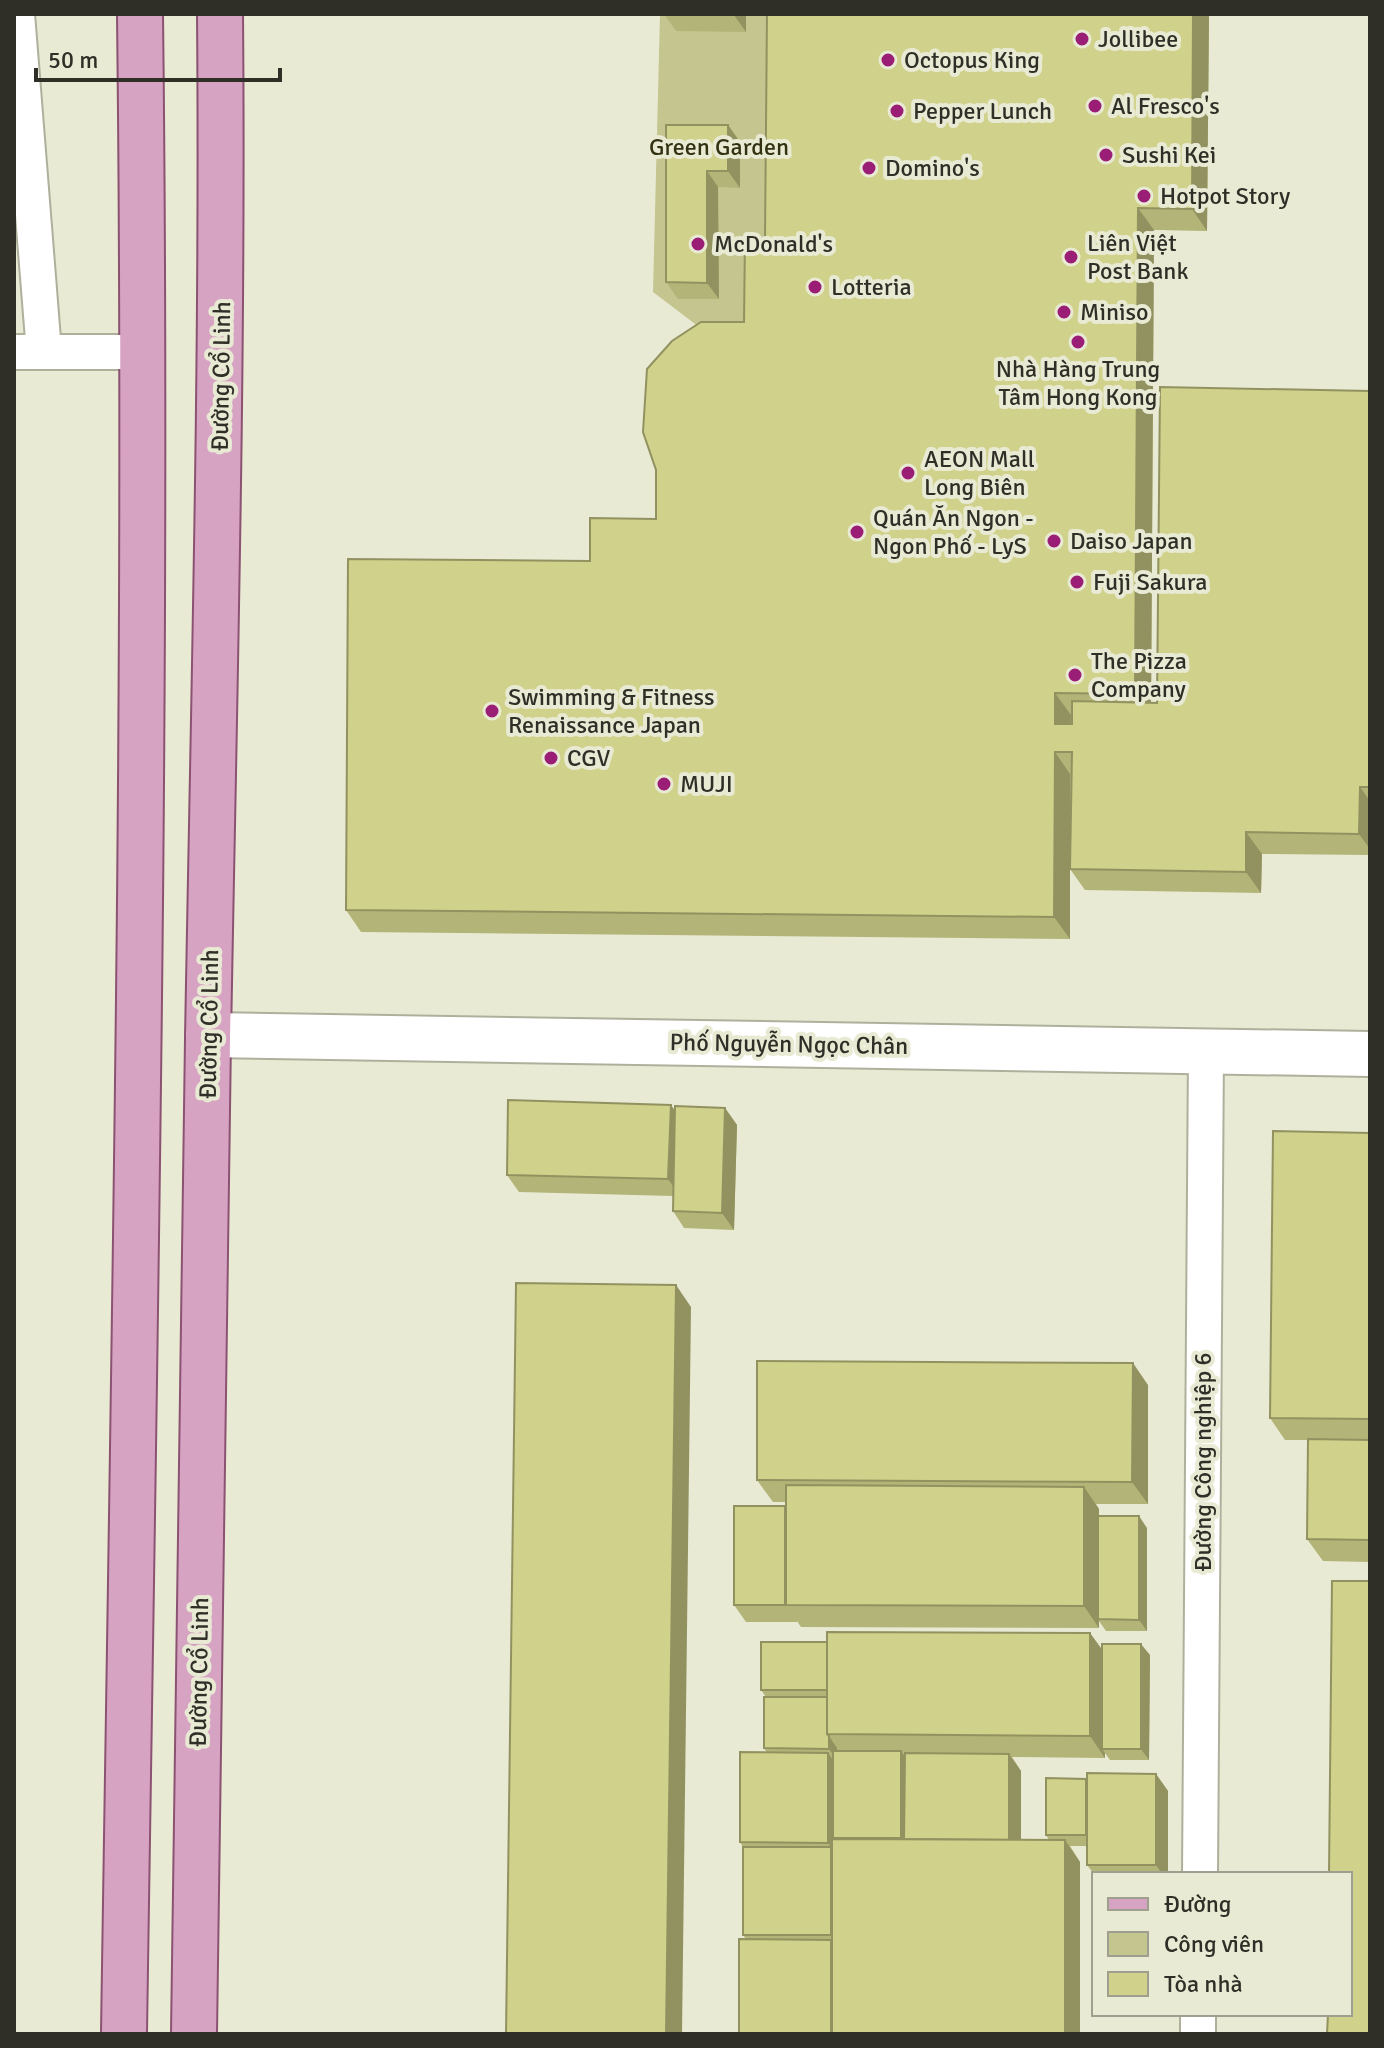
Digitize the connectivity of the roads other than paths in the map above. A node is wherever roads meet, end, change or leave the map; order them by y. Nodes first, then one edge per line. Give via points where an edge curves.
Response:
1 (17, 14) edge
2 (140, 14) edge
3 (220, 14) edge
4 (29, 352) edge
5 (144, 352) junction
6 (208, 1035) junction
7 (1206, 1051) junction
8 (1370, 1054) edge
9 (1200, 1872) edge
10 (124, 2034) edge
11 (194, 2034) edge

1 - 4 street
2 - 5 main road
3 - 6 main road, Đường Cổ Linh via 219,533
4 - 5 street
5 - 10 main road
6 - 7 street, Phố Nguyễn Ngọc Chân
6 - 11 main road, Đường Cổ Linh
7 - 8 street, Phố Nguyễn Ngọc Chân
7 - 9 street, Đường Công nghiệp 6

